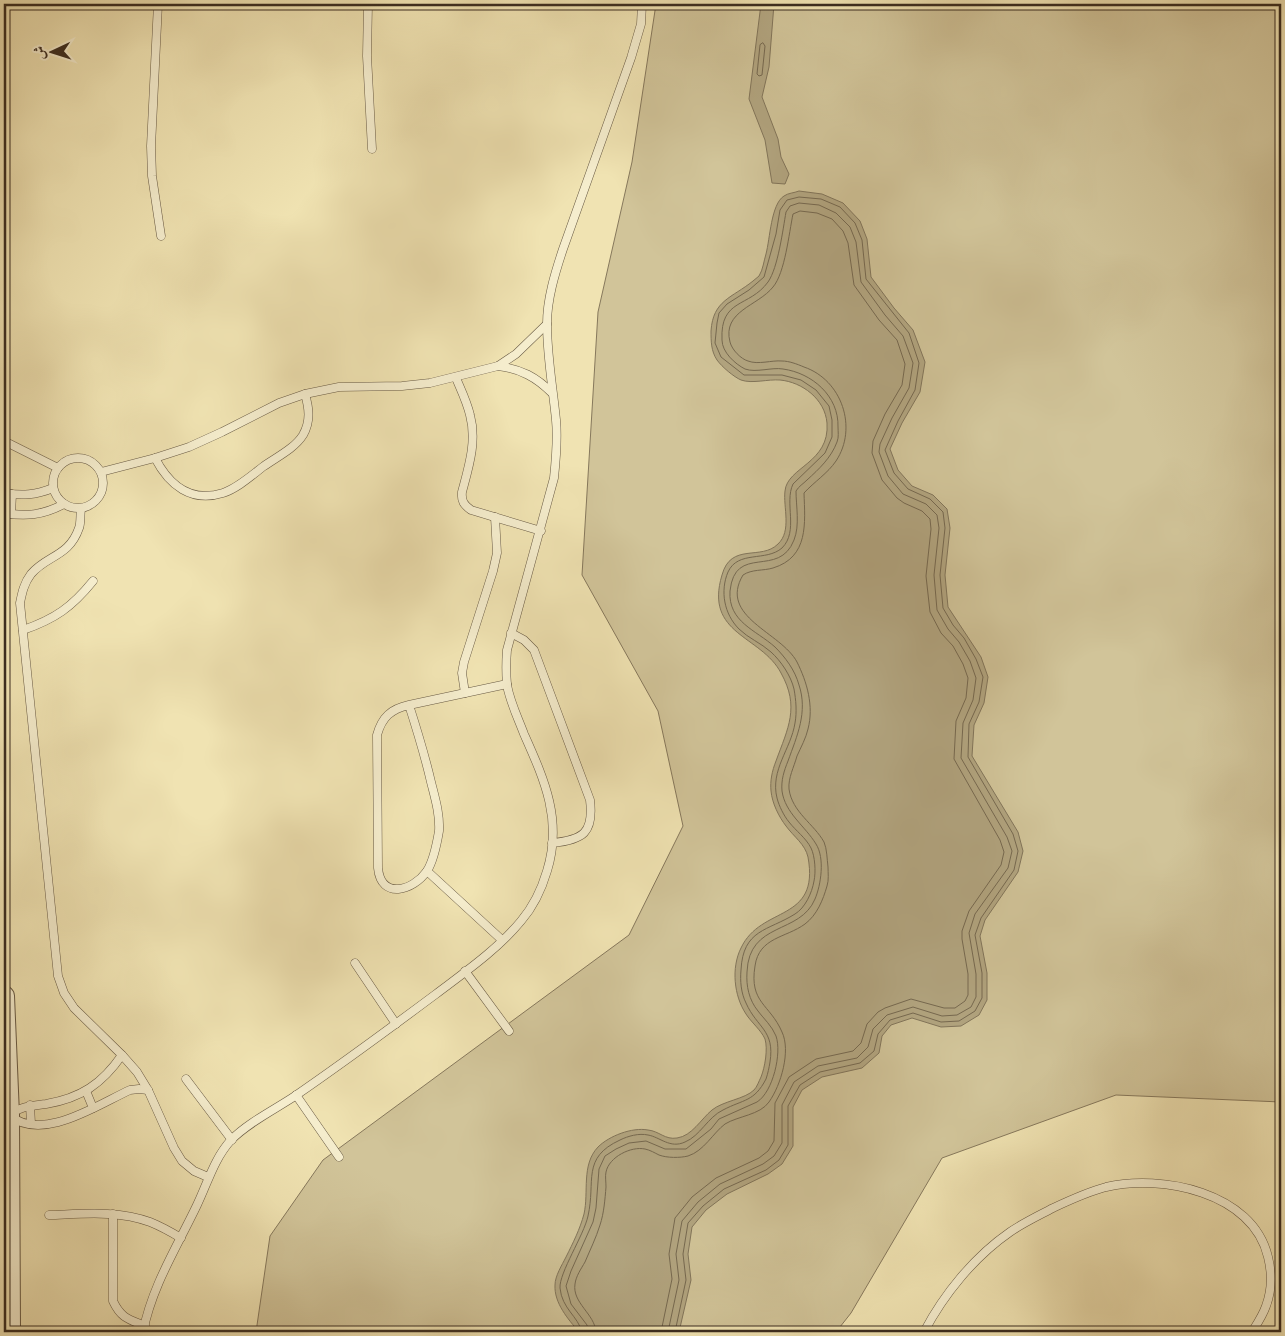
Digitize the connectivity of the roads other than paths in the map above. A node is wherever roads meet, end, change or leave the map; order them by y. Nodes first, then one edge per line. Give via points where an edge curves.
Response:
1 (158, 4) edge
2 (368, 4) edge
3 (642, 4) edge
4 (372, 149) dead end
5 (162, 236) dead end
6 (547, 324) junction
7 (498, 366) junction
8 (456, 378) junction
9 (552, 393) junction
10 (305, 394) junction
11 (4, 441) edge
12 (156, 458) junction
13 (58, 468) junction
14 (101, 472) junction
15 (53, 488) junction
16 (8, 494) edge
17 (64, 504) junction
18 (81, 509) junction
19 (7, 514) edge
20 (495, 517) junction
21 (541, 531) junction
22 (93, 581) dead end
23 (23, 630) junction
24 (511, 633) junction
25 (507, 684) junction
26 (466, 693) junction
27 (409, 705) junction
28 (552, 843) junction
29 (427, 871) junction
30 (502, 940) junction
31 (355, 963) dead end
32 (465, 971) junction
33 (4, 996) edge
34 (396, 1024) junction
35 (509, 1031) dead end
36 (122, 1055) junction
37 (186, 1079) dead end
38 (148, 1090) junction
39 (86, 1091) junction
40 (296, 1096) junction
41 (30, 1105) junction
42 (93, 1108) junction
43 (6, 1115) edge
44 (31, 1124) junction
45 (232, 1140) junction
46 (339, 1157) dead end
47 (208, 1177) junction
48 (113, 1214) junction
49 (49, 1215) dead end
50 (181, 1238) junction
51 (144, 1329) edge
52 (10, 1332) edge
53 (924, 1332) edge
54 (1252, 1332) edge

1 - 5 lane via 151,146 152,176
2 - 4 lane
3 - 6 lane via 641,24 631,58 555,273
6 - 7 lane via 516,354
6 - 9 lane
7 - 8 lane
7 - 9 lane via 528,373
8 - 10 lane via 402,386 339,387
8 - 20 lane via 473,429 473,445 461,499 471,510
9 - 21 lane via 557,450
10 - 12 lane
10 - 12 lane via 309,408 303,435 224,492 207,496 175,486 163,473
11 - 13 lane
12 - 14 lane
13 - 14 lane via 74,458 83,458
13 - 15 lane
14 - 18 lane via 102,491 98,500
15 - 16 lane via 33,495
15 - 17 lane via 58,500
16 - 19 lane
17 - 18 lane
17 - 19 lane via 38,515
18 - 23 lane via 80,527 71,544 32,573 23,588 20,603
20 - 21 lane
20 - 26 lane via 493,571 463,668
21 - 24 lane
22 - 23 lane via 62,613
23 - 36 lane via 58,976 74,1008
24 - 25 lane
24 - 28 lane via 534,650 590,800 592,814 588,828 578,838
25 - 26 lane
25 - 28 lane via 549,797
26 - 27 lane
27 - 29 lane via 438,805 439,829
27 - 29 lane via 387,714 377,735 378,877 391,889 400,889
28 - 30 lane via 547,871 537,897 522,920
29 - 30 lane
30 - 32 lane
31 - 34 lane
32 - 34 lane
32 - 35 lane
33 - 43 street
34 - 40 lane
36 - 38 lane
36 - 39 lane via 100,1082
37 - 45 lane
38 - 42 lane via 130,1090
38 - 47 lane via 182,1161
39 - 41 lane via 59,1101
39 - 42 lane
40 - 45 lane
40 - 46 lane
41 - 43 lane
41 - 44 lane
42 - 44 lane via 79,1116
43 - 44 lane
43 - 52 street
45 - 47 lane
47 - 50 lane
48 - 49 lane
48 - 50 lane via 150,1222
48 - 51 lane via 113,1301 117,1311
50 - 51 lane via 163,1273
53 - 54 lane via 966,1272 1010,1232 1086,1193 1122,1184 1146,1183 1184,1188 1216,1198 1233,1208 1263,1240 1271,1276 1270,1289 1265,1308

